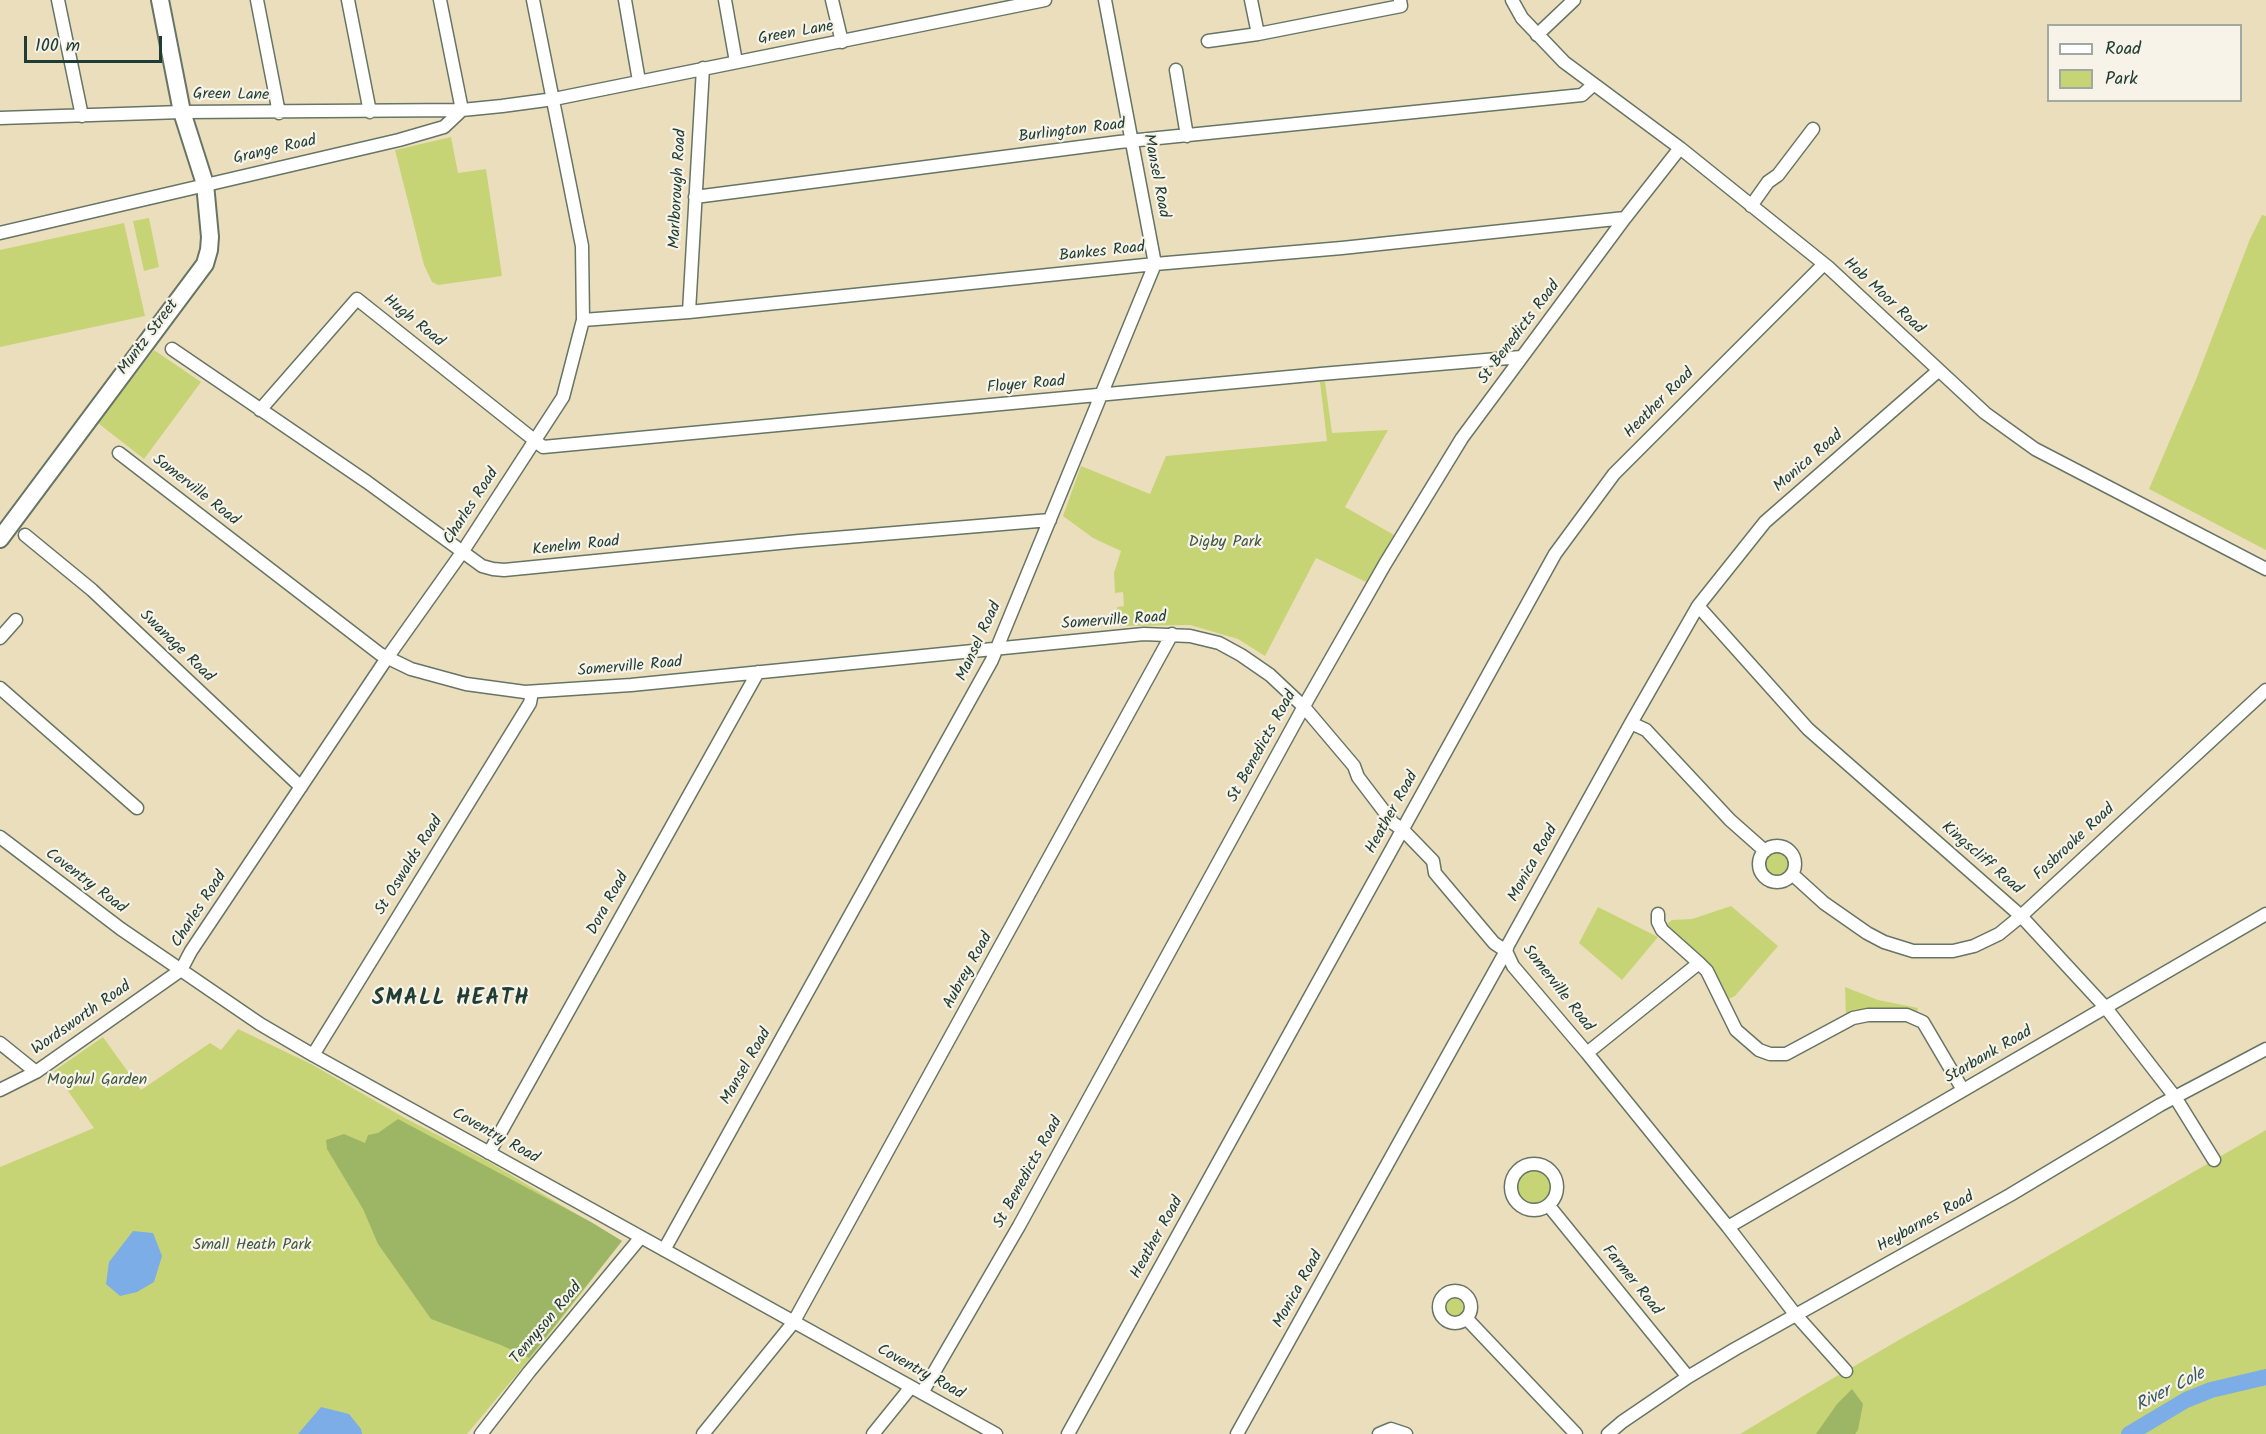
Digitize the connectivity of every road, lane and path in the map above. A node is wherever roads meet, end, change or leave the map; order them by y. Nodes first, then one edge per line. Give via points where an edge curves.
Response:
1 (58, 0) edge
2 (160, 0) edge
3 (257, 0) edge
4 (348, 0) edge
5 (440, 0) edge
6 (532, 0) edge
7 (625, 0) edge
8 (725, 0) edge
9 (832, 0) edge
10 (1045, 0) edge
11 (1105, 0) edge
12 (1251, 0) edge
13 (1400, 0) edge
14 (1512, 0) edge
15 (1574, 0) edge
16 (1017, 3) edge
17 (1258, 34) junction
18 (1537, 35) junction
19 (1208, 41) dead end
20 (842, 42) junction
21 (736, 62) junction
22 (703, 68) junction
23 (1176, 70) dead end
24 (639, 81) junction
25 (1593, 85) junction
26 (554, 99) junction
27 (462, 110) junction
28 (182, 112) junction
29 (370, 112) junction
30 (279, 113) junction
31 (82, 116) junction
32 (0, 118) edge
33 (1813, 129) dead end
34 (1187, 136) junction
35 (1132, 141) junction
36 (1680, 148) junction
37 (205, 184) junction
38 (695, 197) junction
39 (1751, 206) junction
40 (1625, 218) junction
41 (0, 233) edge
42 (1155, 264) junction
43 (1824, 264) junction
44 (689, 312) junction
45 (583, 320) junction
46 (172, 349) dead end
47 (1521, 357) junction
48 (1938, 371) junction
49 (1103, 395) junction
50 (260, 410) junction
51 (534, 442) junction
52 (119, 453) dead end
53 (1050, 520) junction
54 (24, 535) dead end
55 (0, 539) edge
56 (463, 551) junction
57 (2266, 569) edge
58 (1698, 606) junction
59 (16, 620) dead end
60 (1172, 634) junction
61 (0, 638) edge
62 (998, 648) junction
63 (387, 658) junction
64 (758, 672) junction
65 (0, 688) edge
66 (2266, 690) edge
67 (532, 692) junction
68 (1304, 708) junction
69 (1631, 723) junction
70 (301, 788) junction
71 (137, 808) dead end
72 (1403, 830) junction
73 (0, 837) edge
74 (1765, 851) junction
75 (1792, 874) junction
76 (1659, 914) dead end
77 (2266, 914) edge
78 (2021, 916) junction
79 (1506, 951) junction
80 (1699, 963) junction
81 (180, 970) junction
82 (2106, 1008) junction
83 (0, 1043) edge
84 (2266, 1049) edge
85 (1587, 1053) junction
86 (313, 1055) junction
87 (36, 1072) junction
88 (0, 1090) edge
89 (1963, 1090) junction
90 (2175, 1097) junction
91 (489, 1153) junction
92 (2214, 1160) dead end
93 (1549, 1206) dead end
94 (1728, 1227) junction
95 (641, 1237) junction
96 (664, 1250) junction
97 (1795, 1314) junction
98 (1466, 1318) dead end
99 (793, 1323) junction
100 (1846, 1371) dead end
101 (1688, 1377) junction
102 (916, 1390) junction
103 (481, 1434) edge
104 (703, 1434) edge
105 (873, 1434) edge
106 (996, 1434) edge
107 (1068, 1434) edge
108 (1237, 1434) edge
109 (1379, 1434) edge
110 (1406, 1434) edge
111 (1576, 1434) edge
112 (1608, 1434) edge

1 - 31 street
2 - 28 main road, Muntz Street
3 - 30 street
4 - 29 street
5 - 27 street
6 - 26 street, Charles Road
7 - 24 street
8 - 21 street
9 - 20 street
10 - 16 street, Green Lane
11 - 35 street, Mansel Road
12 - 17 street
13 - 17 street via 1401,6
14 - 18 street, Hob Moor Road
15 - 18 street
16 - 20 street, Green Lane
17 - 19 street
18 - 25 street, Hob Moor Road
20 - 21 street, Green Lane
21 - 22 street, Green Lane
22 - 24 street, Green Lane
22 - 38 street, Marlborough Road
23 - 34 street
24 - 26 street, Green Lane
25 - 34 street, Burlington Road via 1582,95
25 - 36 street, Hob Moor Road
26 - 27 street
26 - 45 street, Charles Road via 582,246
27 - 29 street, Green Lane
27 - 37 street, Grange Road via 444,127
28 - 30 street, Green Lane
28 - 31 street, Green Lane
28 - 37 main road, Muntz Street
29 - 30 street, Green Lane
31 - 32 street, Green Lane
33 - 39 street
34 - 35 street, Burlington Road
35 - 38 street, Burlington Road
35 - 42 street, Mansel Road
36 - 39 street, Hob Moor Road
36 - 40 street, St Benedicts Road
37 - 41 street, Grange Road
37 - 55 main road, Muntz Street via 210,237 205,264
38 - 44 street, Marlborough Road
39 - 43 street, Hob Moor Road
40 - 42 street, Bankes Road
40 - 47 street, St Benedicts Road
42 - 44 street, Bankes Road
42 - 49 street, Mansel Road
43 - 48 street, Hob Moor Road
43 - 72 street, Heather Road via 1614,474 1591,504 1555,554
44 - 45 street, Bankes Road
45 - 51 street, Charles Road via 563,397
46 - 50 street, Kenelm Road
47 - 49 street, Floyer Road
47 - 68 street, St Benedicts Road via 1462,438
48 - 57 street, Hob Moor Road via 1985,414 2035,449
48 - 58 street, Monica Road via 1765,522
49 - 51 street, Floyer Road via 543,447
49 - 53 street, Mansel Road
50 - 51 street, Hugh Road via 357,299
50 - 56 street, Kenelm Road
51 - 56 street, Charles Road
52 - 63 street, Somerville Road
53 - 56 street, Kenelm Road via 504,570 482,566
53 - 62 street, Mansel Road
54 - 70 street, Swanage Road via 92,590
56 - 63 street, Charles Road
58 - 69 street, Monica Road
58 - 78 street, Kingscliff Road via 1808,729
59 - 61 street
60 - 62 street, Somerville Road
60 - 68 street, Somerville Road via 1219,643 1241,654
60 - 99 street, Aubrey Road
62 - 64 street, Somerville Road
62 - 96 street, Mansel Road
63 - 67 street, Somerville Road via 466,684
63 - 70 street, Charles Road
64 - 67 street, Somerville Road
64 - 91 street, Dora Road
65 - 71 street
66 - 78 street, Fosbrooke Road
67 - 86 street, St Oswalds Road via 530,703
68 - 72 street, Somerville Road via 1353,766 1393,823
68 - 102 street, St Benedicts Road via 1023,1218
69 - 74 street via 1646,730 1730,820
69 - 79 street, Monica Road
70 - 81 street, Charles Road
72 - 79 street, Somerville Road via 1433,861 1435,873 1494,943
72 - 107 street, Heather Road
73 - 81 street, Coventry Road
74 - 75 street via 1777,846 1789,850 1795,862
74 - 75 street via 1760,860 1764,876 1778,882
75 - 78 street, Fosbrooke Road via 1824,903 1867,933 1913,951 1974,946 1999,934
76 - 80 street via 1662,930
77 - 82 street, Starbank Road
78 - 82 street, Kingscliff Road
79 - 85 street, Somerville Road via 1513,966
79 - 108 street, Monica Road
80 - 85 street
80 - 89 street via 1707,971 1736,1030 1759,1050 1786,1054 1853,1018 1907,1015 1923,1022
81 - 86 street, Coventry Road
81 - 87 street, Wordsworth Road
82 - 89 street, Starbank Road
82 - 90 street, Kingscliff Road
83 - 87 street
84 - 90 street, Heybarnes Road
85 - 94 street, Somerville Road
86 - 91 street, Coventry Road
87 - 88 street, Wordsworth Road
89 - 94 street, Starbank Road
90 - 92 street, Kingscliff Road
90 - 97 street, Heybarnes Road via 2010,1196
91 - 95 street, Coventry Road
93 - 101 street, Farmer Road
94 - 97 street, Somerville Road
95 - 96 street, Coventry Road
95 - 103 street, Tennyson Road
96 - 99 street, Coventry Road
97 - 100 street, Somerville Road
97 - 101 street, Heybarnes Road
98 - 111 street
99 - 102 street, Coventry Road
99 - 104 street, Aubrey Road
101 - 112 street, Heybarnes Road
102 - 105 street, St Benedicts Road
102 - 106 street, Coventry Road
109 - 110 street via 1391,1430

